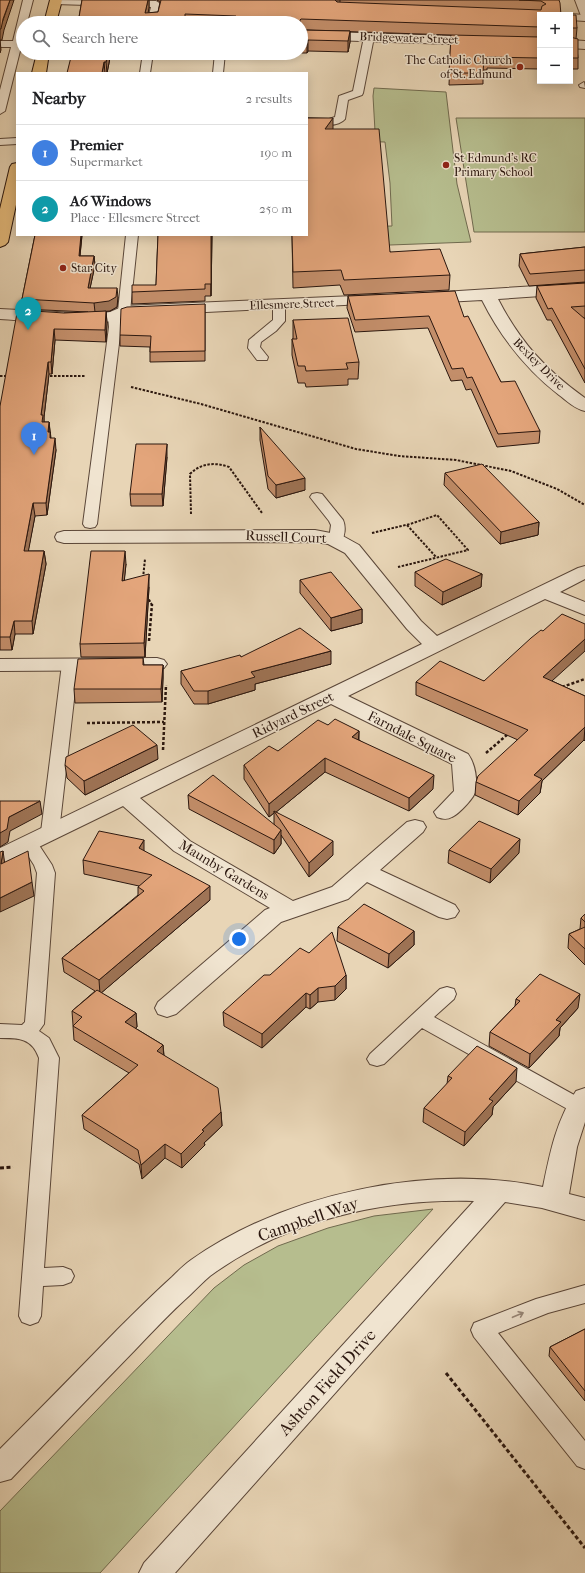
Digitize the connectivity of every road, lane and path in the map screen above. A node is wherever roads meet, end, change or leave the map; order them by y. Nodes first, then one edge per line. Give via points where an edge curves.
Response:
1 (28, 0) edge
2 (56, 0) edge
3 (581, 0) edge
4 (585, 13) edge
5 (25, 16) edge
6 (52, 16) edge
7 (153, 16) edge
8 (573, 17) edge
9 (585, 18) edge
10 (308, 35) edge
11 (369, 37) junction
12 (537, 43) edge
13 (0, 44) edge
14 (16, 44) edge
15 (573, 44) edge
16 (585, 45) edge
17 (16, 57) edge
18 (42, 60) edge
19 (147, 60) edge
20 (219, 60) edge
21 (39, 72) edge
22 (145, 72) edge
23 (218, 72) edge
24 (0, 111) edge
25 (308, 122) edge
26 (16, 141) edge
27 (0, 142) edge
28 (16, 170) edge
29 (132, 236) edge
30 (0, 242) edge
31 (585, 288) edge
32 (488, 295) junction
33 (279, 304) junction
34 (0, 314) edge
35 (119, 314) junction
36 (262, 357) dead end
37 (0, 376) edge
38 (8, 376) edge
39 (39, 376) edge
40 (108, 380) junction
41 (585, 406) edge
42 (317, 497) dead end
43 (585, 505) edge
44 (408, 525) junction
45 (90, 530) junction
46 (147, 536) junction
47 (191, 536) junction
48 (272, 536) junction
49 (64, 537) dead end
50 (338, 540) junction
51 (436, 558) junction
52 (585, 572) edge
53 (372, 573) junction
54 (143, 581) edge
55 (544, 592) junction
56 (146, 594) edge
57 (585, 609) edge
58 (435, 646) junction
59 (70, 664) junction
60 (152, 664) junction
61 (0, 665) edge
62 (585, 679) edge
63 (560, 688) edge
64 (332, 696) junction
65 (164, 722) junction
66 (62, 724) junction
67 (508, 733) edge
68 (463, 764) junction
69 (181, 769) junction
70 (126, 796) junction
71 (445, 812) dead end
72 (415, 827) dead end
73 (50, 832) junction
74 (28, 843) junction
75 (0, 857) edge
76 (366, 872) junction
77 (289, 909) junction
78 (446, 912) dead end
79 (447, 994) dead end
80 (167, 1008) dead end
81 (420, 1018) junction
82 (0, 1031) edge
83 (27, 1032) junction
84 (377, 1059) dead end
85 (582, 1102) edge
86 (499, 1191) junction
87 (554, 1201) junction
88 (585, 1209) edge
89 (63, 1276) dead end
90 (33, 1278) junction
91 (585, 1294) edge
92 (30, 1316) dead end
93 (446, 1373) dead end
94 (585, 1459) edge
95 (0, 1469) edge
96 (585, 1548) edge
97 (155, 1573) edge

1 - 5 lane
2 - 6 main road
2 - 7 lane via 156,4
3 - 4 street
8 - 9 lane
10 - 11 street, Bridgewater Street
11 - 12 street, Bridgewater Street
11 - 25 lane via 358,93 343,98 340,119 330,122
13 - 14 lane
15 - 16 street
17 - 24 lane
18 - 21 main road
19 - 22 lane
20 - 23 lane
26 - 27 lane
28 - 30 main road
29 - 35 lane
31 - 32 street, Ellesmere Street
32 - 33 street, Ellesmere Street
32 - 41 street, Bexley Drive via 506,330 520,348
33 - 35 street, Ellesmere Street
33 - 36 lane via 280,321 256,340 254,348
34 - 35 street, Ellesmere Street via 94,319
35 - 40 lane
37 - 38 path
39 - 40 path
40 - 43 path via 356,449 399,456 456,460 511,471 557,489
40 - 45 lane
42 - 50 lane via 336,520
44 - 50 path
44 - 51 path
44 - 51 path via 437,515 468,550
45 - 46 street, Russell Court
45 - 49 street, Russell Court
46 - 47 street, Russell Court
46 - 54 path
47 - 48 street, Russell Court
47 - 48 path via 190,474 201,466 213,463 229,467 235,473 269,523
48 - 50 street, Russell Court via 315,536
50 - 53 street, Russell Court via 352,549
51 - 53 path
52 - 55 street, Ridyard Street
53 - 58 street, Russell Court via 414,625
55 - 57 street
55 - 58 street, Ridyard Street
56 - 60 path via 152,603
58 - 64 street, Ridyard Street
59 - 60 street
59 - 61 street
59 - 66 lane
60 - 65 path via 168,664
62 - 63 path
64 - 68 street, Farndale Square via 460,759
64 - 69 street, Ridyard Street
65 - 66 path
65 - 69 path via 164,754
66 - 73 lane
67 - 68 path via 480,759
68 - 71 street, Farndale Square via 465,791
69 - 70 street, Ridyard Street
70 - 73 street, Ridyard Street
70 - 77 street, Maunby Gardens via 182,846
72 - 76 street, Maunby Gardens
73 - 74 street, Ridyard Street
74 - 75 street, Ridyard Street
74 - 83 lane via 46,873 34,1024
76 - 77 street, Maunby Gardens via 340,893
76 - 78 street
77 - 80 street, Maunby Gardens via 263,924
79 - 81 lane
81 - 84 lane
81 - 85 lane
82 - 83 lane
83 - 90 lane via 46,1047 49,1058
85 - 87 street via 569,1127
86 - 87 street, Campbell Way
86 - 95 street, Campbell Way via 448,1190 389,1194 334,1206 282,1224 242,1243 201,1267 159,1306
86 - 97 street, Ashton Field Drive
87 - 88 street, Campbell Way
89 - 90 lane
90 - 92 lane
94 -> 91 lane via 482,1330 544,1304
93 - 96 path

